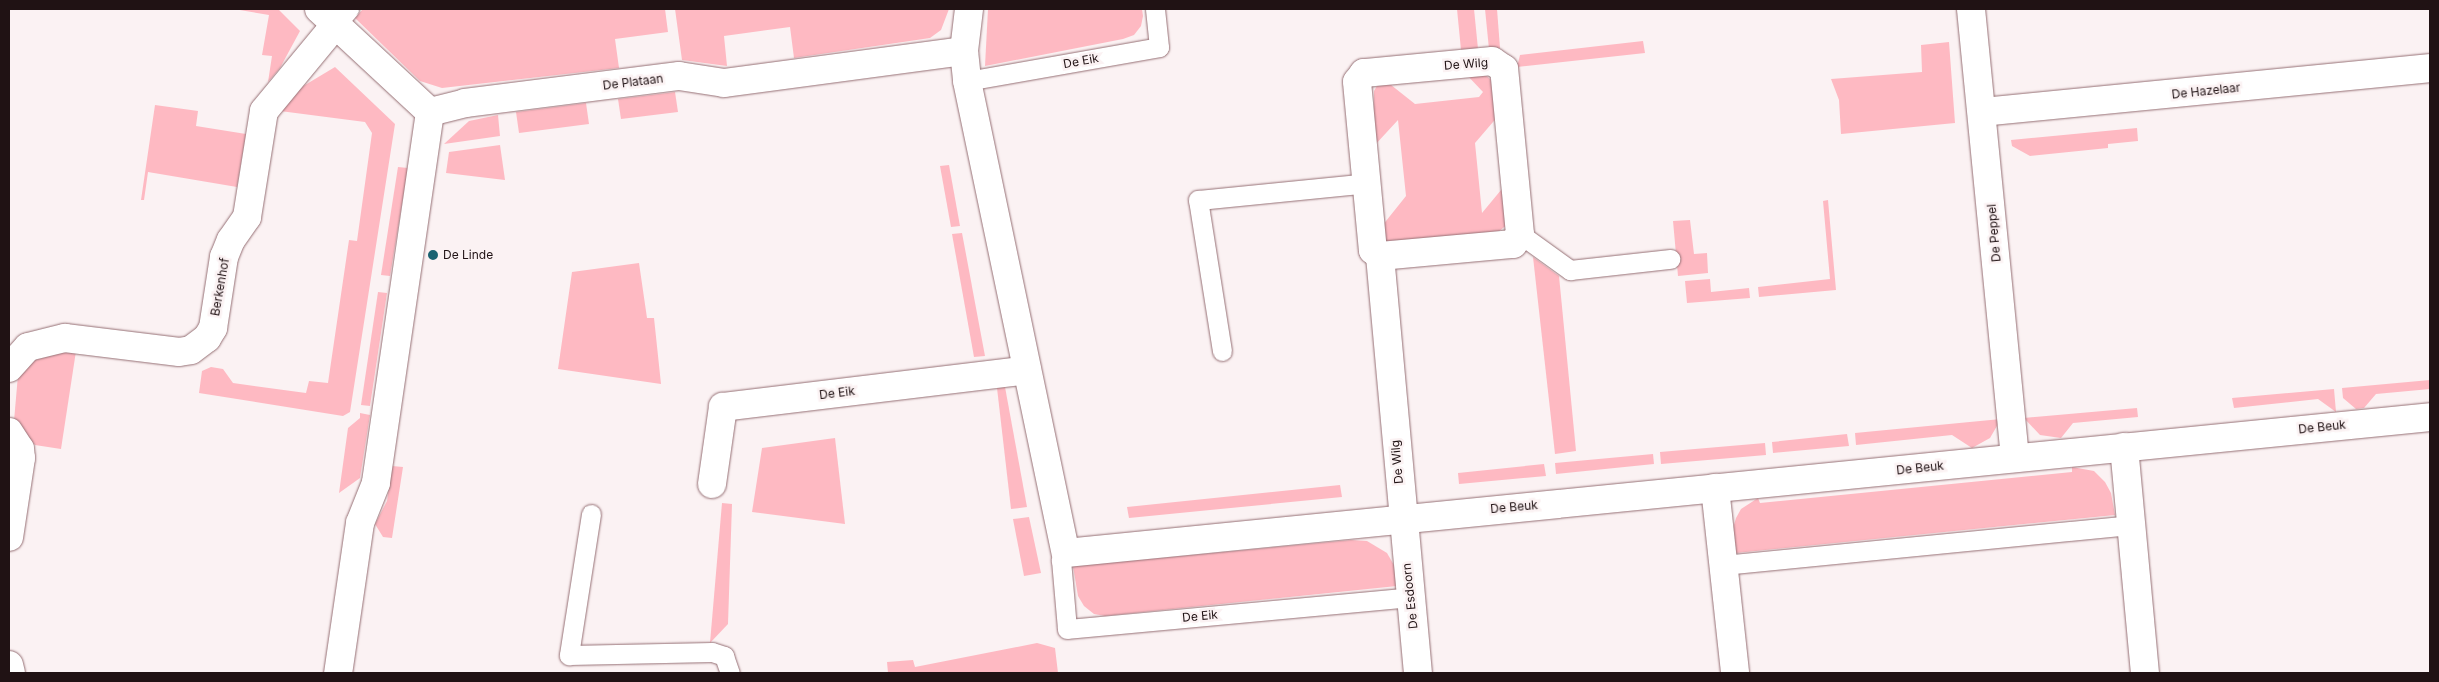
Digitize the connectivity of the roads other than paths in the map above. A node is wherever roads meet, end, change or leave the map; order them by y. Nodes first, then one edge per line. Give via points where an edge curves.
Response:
1 (969, 9) edge
2 (1155, 9) edge
3 (1971, 9) edge
4 (335, 14) edge
5 (964, 51) junction
6 (2430, 68) edge
7 (966, 81) junction
8 (430, 112) junction
9 (1982, 112) junction
10 (1366, 183) junction
11 (1520, 234) junction
12 (1380, 256) junction
13 (1670, 259) dead end
14 (1222, 351) dead end
15 (9, 368) edge
16 (1028, 370) junction
17 (2430, 417) edge
18 (9, 432) edge
19 (2124, 447) junction
20 (2015, 458) junction
21 (712, 484) dead end
22 (1715, 488) junction
23 (591, 514) dead end
24 (1402, 518) junction
25 (2130, 524) junction
26 (9, 528) edge
27 (1066, 553) junction
28 (1723, 565) junction
29 (1410, 597) junction
30 (9, 665) edge
31 (11, 673) edge
32 (338, 673) edge
33 (730, 673) edge
34 (1418, 673) edge
35 (1735, 673) edge
36 (2145, 673) edge

1 - 5 street, De Eik
2 - 7 lane, De Eik via 1158,47
3 - 9 street, De Peppel
4 - 8 street
4 - 15 street, Berkenhof via 264,111 247,217 224,257 213,328 207,338 191,350 179,352 65,338 28,347
5 - 7 street, De Eik
5 - 8 street, De Plataan via 724,82 669,77 465,103
6 - 9 street, De Hazelaar
7 - 16 street, De Eik
8 - 32 street via 376,483 360,523
9 - 20 street, De Peppel
10 - 11 street, De Wilg via 1357,82 1364,73 1492,61 1504,69
10 - 12 street, De Wilg via 1373,250
10 - 14 lane via 1198,200
11 - 12 street via 1514,244
11 - 13 lane via 1570,270
12 - 24 street, De Wilg
16 - 21 street, De Eik via 723,407
16 - 27 street, De Eik
17 - 19 street, De Beuk
18 - 26 street via 20,449 21,458
19 - 20 street, De Beuk
19 - 25 street
20 - 22 street, De Beuk
22 - 24 street, De Beuk
22 - 28 street
23 - 33 lane via 569,655 712,652 724,656
24 - 27 street
24 - 29 street, De Esdoorn
25 - 28 lane
25 - 36 street
27 - 29 lane, De Eik via 1061,560 1067,629
28 - 35 street
29 - 34 street, De Esdoorn
30 - 31 street

